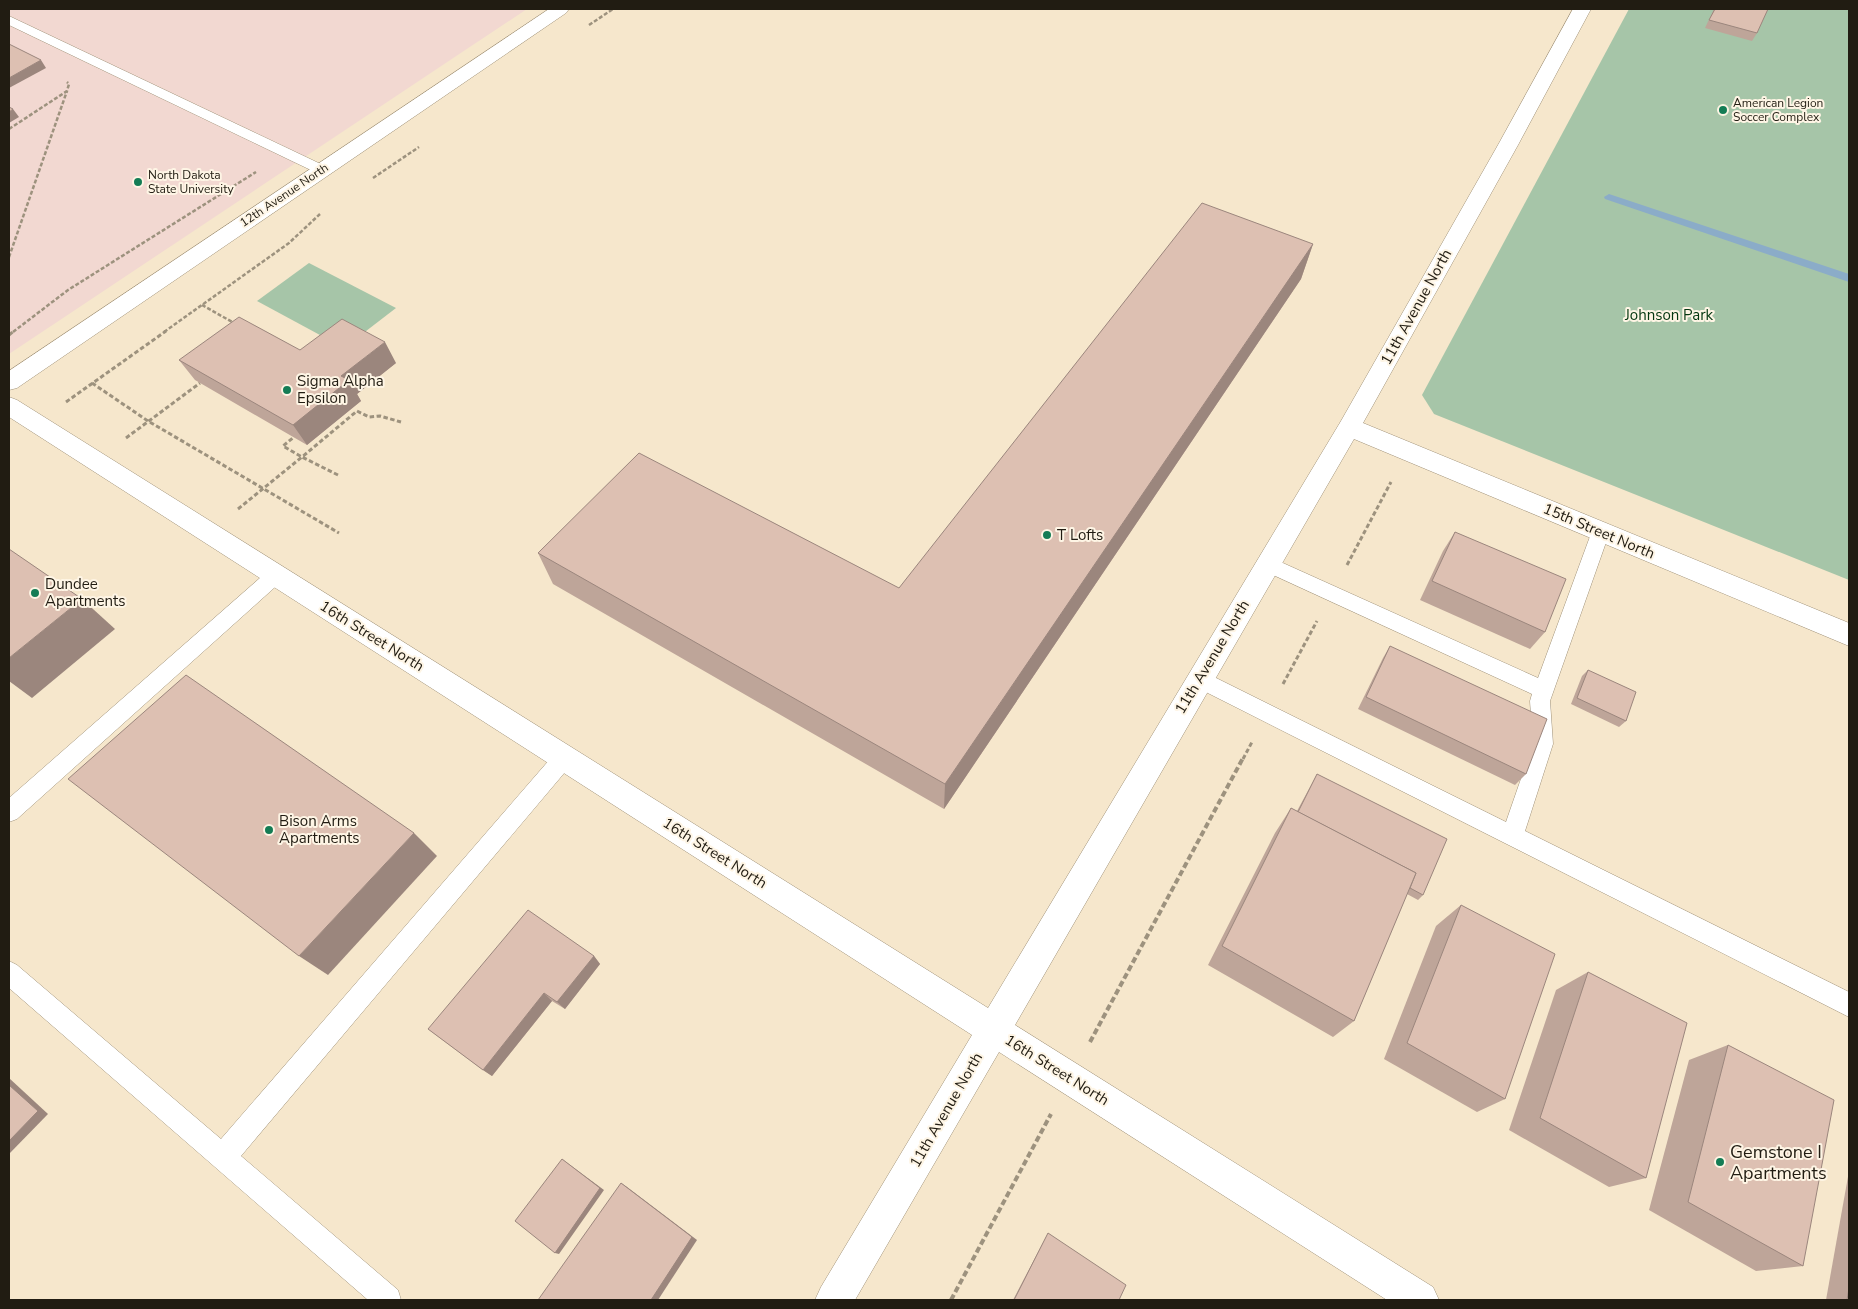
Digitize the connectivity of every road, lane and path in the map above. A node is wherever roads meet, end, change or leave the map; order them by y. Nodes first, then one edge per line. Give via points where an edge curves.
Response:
1 (560, 9) edge
2 (613, 9) edge
3 (1582, 9) edge
4 (11, 16) edge
5 (583, 29) dead end
6 (64, 78) dead end
7 (67, 91) junction
8 (9, 129) edge
9 (424, 143) dead end
10 (322, 170) junction
11 (368, 182) dead end
12 (321, 213) dead end
13 (9, 257) edge
14 (202, 305) junction
15 (236, 324) edge
16 (9, 382) edge
17 (92, 383) junction
18 (200, 383) edge
19 (9, 406) edge
20 (148, 421) junction
21 (401, 422) dead end
22 (36, 424) junction
23 (1349, 427) junction
24 (294, 437) edge
25 (1408, 452) junction
26 (302, 457) junction
27 (338, 475) dead end
28 (262, 488) junction
29 (1600, 532) junction
30 (339, 534) dead end
31 (1267, 564) junction
32 (276, 575) junction
33 (1332, 594) junction
34 (1849, 634) edge
35 (1199, 679) junction
36 (1544, 690) junction
37 (1267, 713) junction
38 (564, 758) junction
39 (9, 812) edge
40 (1512, 836) junction
41 (9, 973) edge
42 (1849, 1005) edge
43 (993, 1030) junction
44 (1070, 1079) junction
45 (222, 1158) junction
46 (388, 1300) edge
47 (834, 1300) edge
48 (950, 1300) edge
49 (1420, 1300) edge

1 - 10 street, 12th Avenue North
2 - 5 path
3 - 23 street, 11th Avenue North
4 - 10 lane
6 - 7 path via 68,84
7 - 8 path
7 - 13 path
9 - 11 path
10 - 16 street, 12th Avenue North
12 - 14 path via 289,244
14 - 15 path
14 - 17 path
17 - 20 path
17 - 22 path
18 - 20 path
19 - 22 street, 16th Street North
20 - 28 path
21 - 26 path via 357,412
22 - 32 street, 16th Street North
23 - 25 street, 15th Street North
23 - 31 street, 11th Avenue North
24 - 26 path via 283,446
25 - 29 street, 15th Street North
25 - 33 path
26 - 27 path
26 - 28 path
28 - 30 path
29 - 34 street, 15th Street North
29 - 36 lane
31 - 33 lane
31 - 35 street, 11th Avenue North
32 - 38 street, 16th Street North
32 - 39 lane
33 - 36 lane
33 - 37 path
35 - 37 lane
35 - 43 street, 11th Avenue North
36 - 40 lane via 1540,701 1543,744
37 - 40 lane
37 - 44 path
38 - 43 street, 16th Street North
38 - 45 lane
40 - 42 lane
41 - 45 lane
43 - 44 street, 16th Street North
43 - 47 street, 11th Avenue North
44 - 48 path
44 - 49 street, 16th Street North
45 - 46 lane

